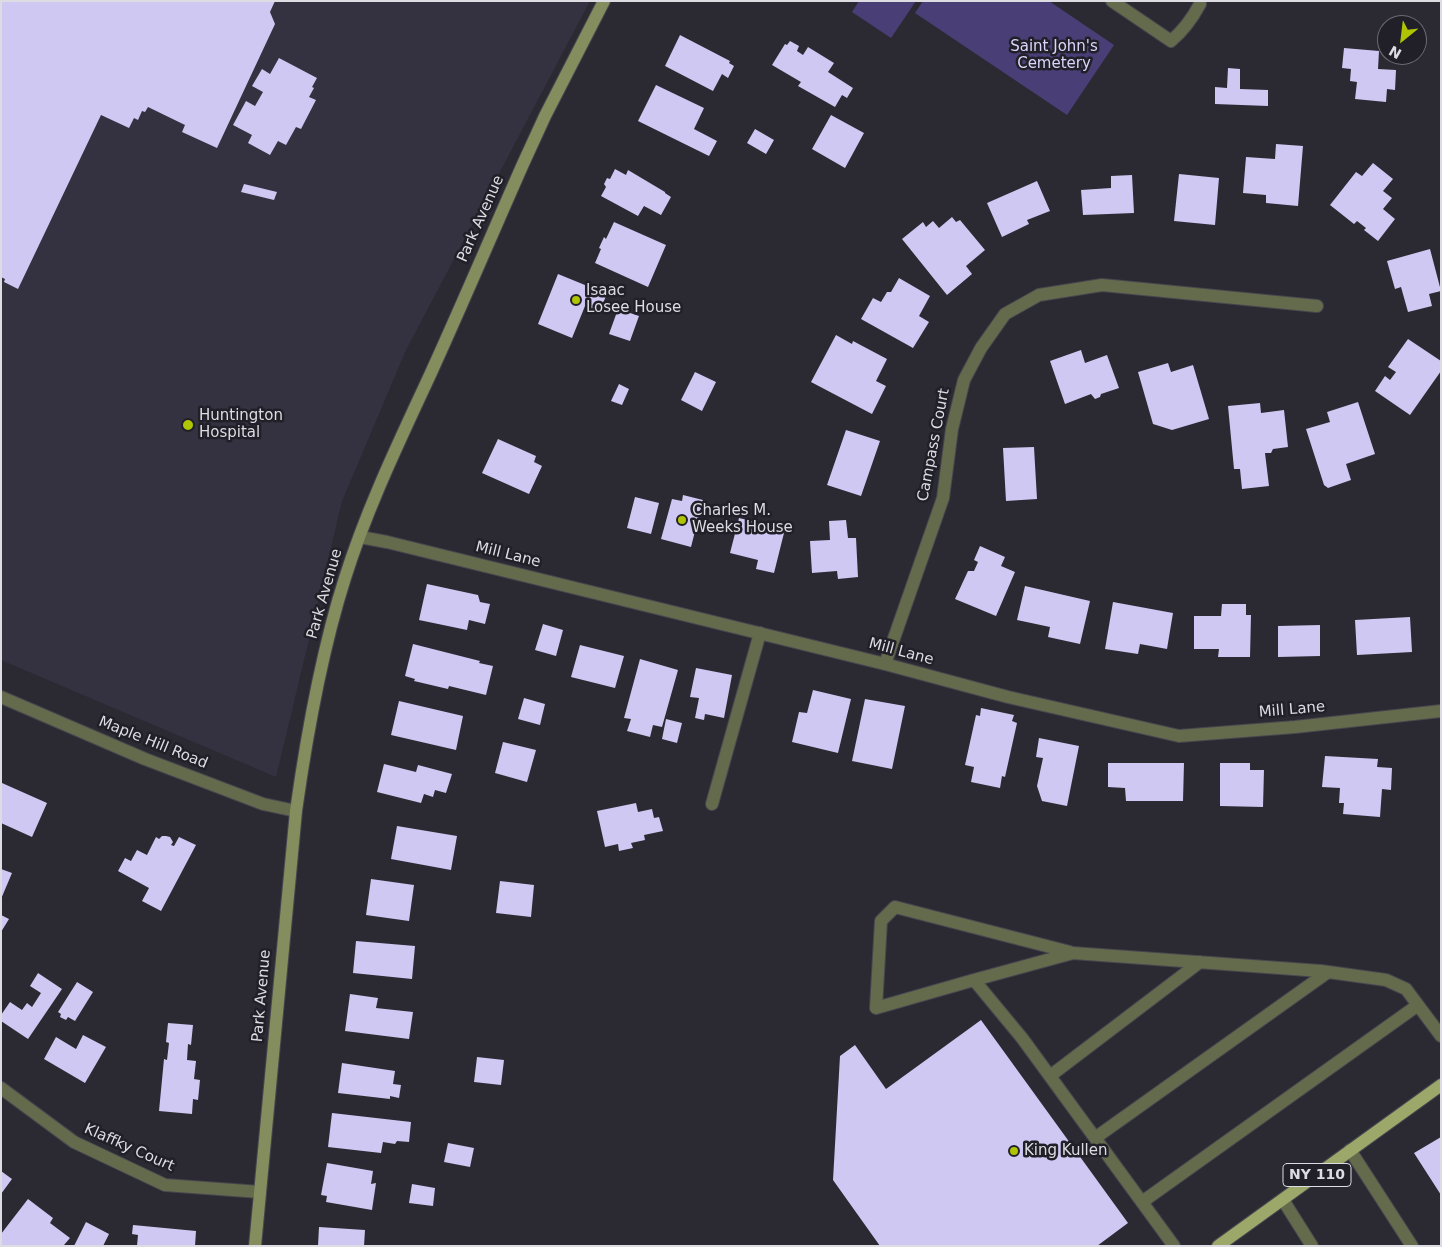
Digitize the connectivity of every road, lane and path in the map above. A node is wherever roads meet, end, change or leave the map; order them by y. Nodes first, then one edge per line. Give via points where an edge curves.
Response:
1 (604, 1) edge
2 (1112, 1) edge
3 (1200, 1) edge
4 (1317, 306) dead end
5 (360, 537) junction
6 (760, 634) junction
7 (885, 664) junction
8 (1, 697) edge
9 (1441, 711) edge
10 (712, 804) dead end
11 (296, 811) junction
12 (1072, 953) junction
13 (1200, 962) junction
14 (1328, 972) junction
15 (974, 980) junction
16 (1418, 1005) junction
17 (1441, 1036) edge
18 (1050, 1076) junction
19 (1441, 1085) edge
20 (1, 1088) edge
21 (1095, 1138) junction
22 (1350, 1150) junction
23 (260, 1192) junction
24 (1283, 1200) junction
25 (1142, 1202) junction
26 (255, 1246) edge
27 (1174, 1246) edge
28 (1218, 1246) edge
29 (1312, 1246) edge
30 (1412, 1246) edge

1 - 5 main road, Park Avenue via 523,164
2 - 3 street via 1171,41 1190,22
4 - 7 street, Campass Court via 1102,285 1039,295 1005,314 964,380 952,429 943,498
5 - 6 street, Mill Lane
5 - 11 main road, Park Avenue via 345,578 324,657
6 - 7 street, Mill Lane
6 - 10 street
7 - 9 street, Mill Lane via 1008,697 1179,736
8 - 11 street, Maple Hill Road via 163,766 263,804
11 - 23 main road, Park Avenue
12 - 13 street
12 - 15 street
12 - 15 street via 895,907 881,921 876,1008
13 - 14 street
13 - 18 street
14 - 16 street via 1386,980 1406,989
14 - 21 street
15 - 18 street
16 - 17 street
16 - 25 street
18 - 21 street
19 - 22 main road, NY 110
20 - 23 street, Klaffky Court via 74,1142 165,1185
21 - 25 street
22 - 24 main road, NY 110
22 - 30 street
23 - 26 main road, Park Avenue
24 - 28 main road, NY 110
24 - 29 street
25 - 27 street

